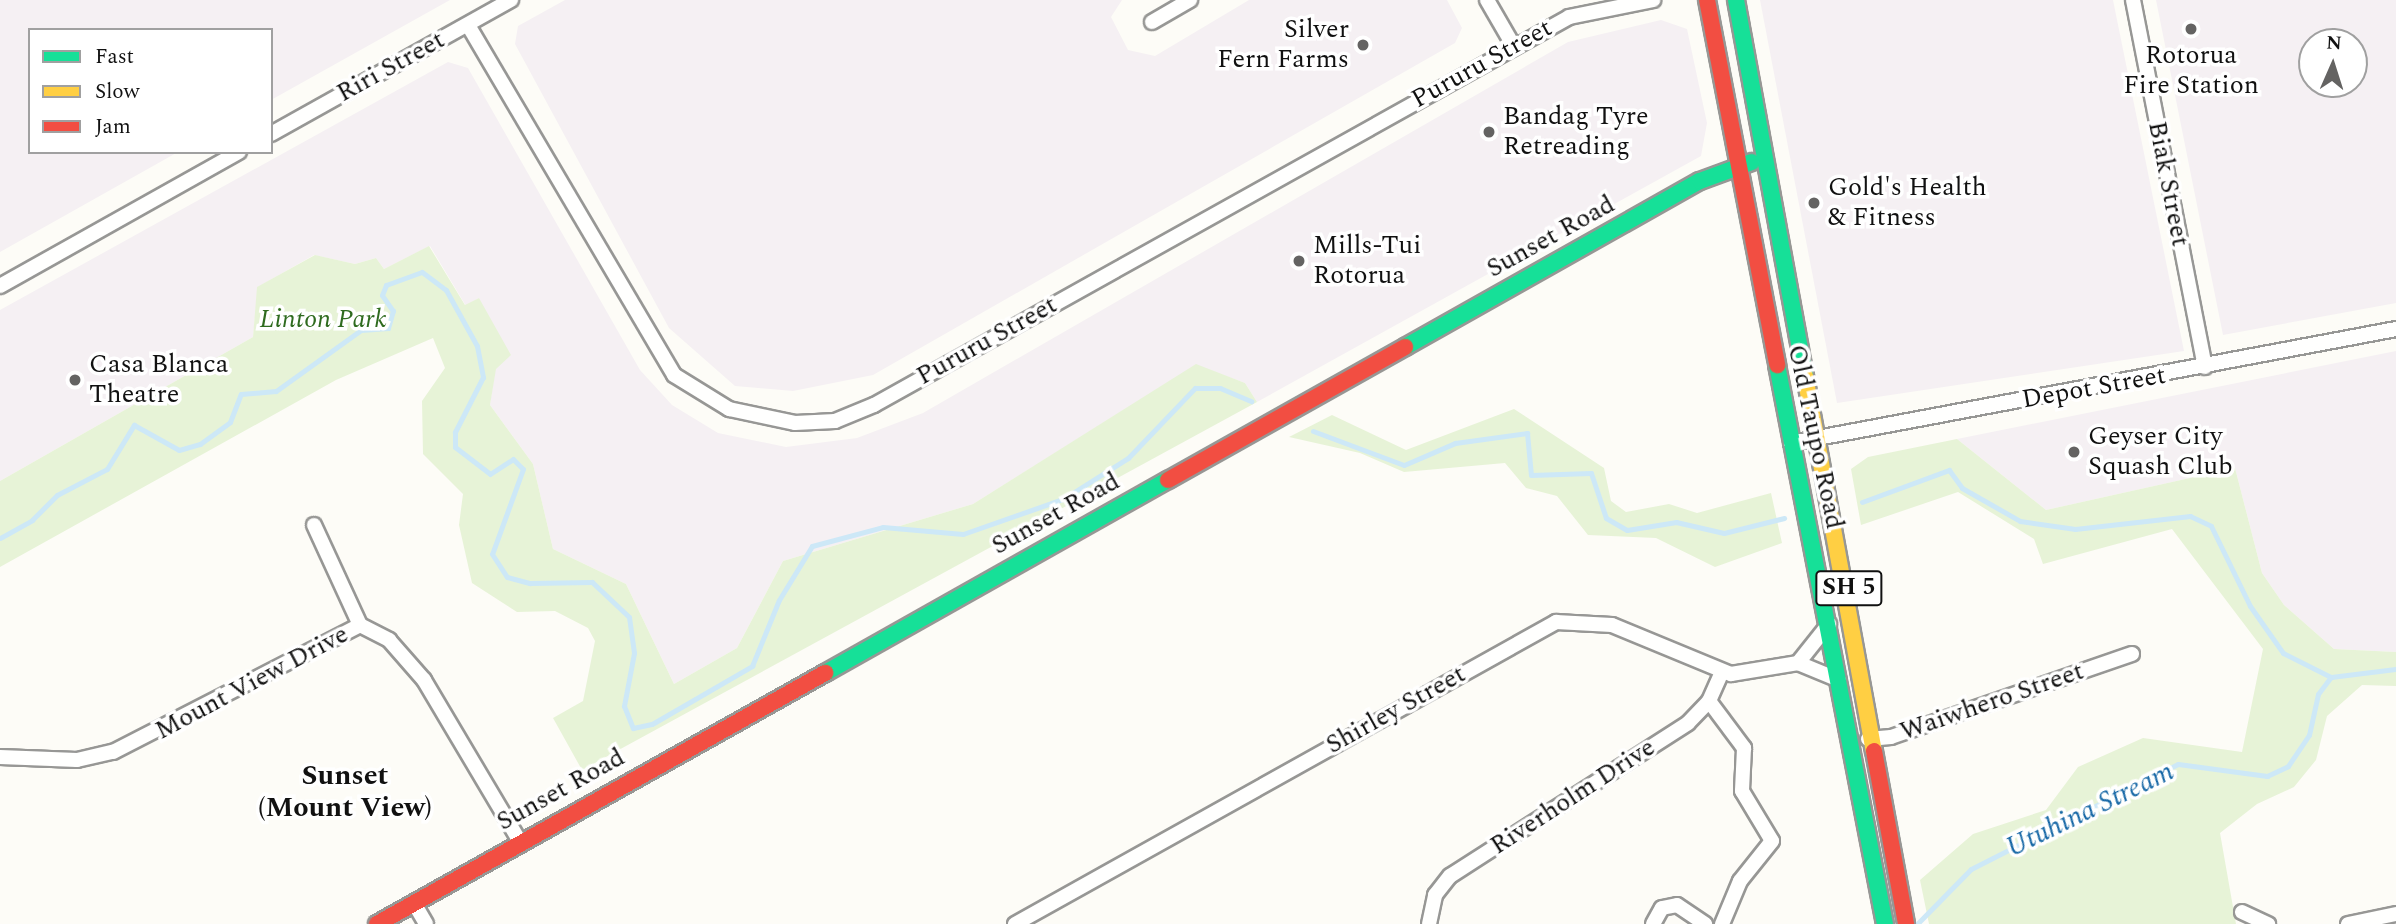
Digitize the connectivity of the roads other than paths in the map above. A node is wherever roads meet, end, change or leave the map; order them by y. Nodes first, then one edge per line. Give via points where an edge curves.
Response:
1 (511, 0) edge
2 (1190, 0) edge
3 (1487, 0) edge
4 (1653, 0) edge
5 (1707, 0) edge
6 (1736, 0) edge
7 (2133, 0) edge
8 (1152, 22) dead end
9 (468, 24) junction
10 (1513, 46) junction
11 (273, 133) edge
12 (235, 154) edge
13 (1765, 160) junction
14 (1737, 164) junction
15 (0, 286) edge
16 (2396, 329) edge
17 (2205, 367) junction
18 (1821, 438) junction
19 (1791, 443) junction
20 (314, 525) dead end
21 (1829, 624) junction
22 (360, 625) junction
23 (2132, 654) dead end
24 (1798, 663) junction
25 (1722, 673) junction
26 (1840, 681) junction
27 (1709, 701) junction
28 (1876, 738) junction
29 (1850, 741) junction
30 (0, 757) edge
31 (519, 840) junction
32 (414, 903) junction
33 (2242, 912) dead end
34 (2396, 914) edge
35 (1884, 918) edge
36 (377, 924) edge
37 (426, 924) edge
38 (1015, 924) edge
39 (1429, 924) edge
40 (1653, 924) edge
41 (1704, 924) edge
42 (1721, 924) edge
43 (1906, 924) edge
44 (2268, 924) edge
45 (2348, 924) edge

1 - 9 street, Riri Street
2 - 8 street
3 - 10 street
4 - 10 street, Pururu Street via 1569,17
5 - 14 main road, Old Taupo Road / SH 5
6 - 13 main road, Old Taupo Road / SH 5
7 - 17 street, Biak Street
9 - 10 street, Pururu Street via 674,375 729,409 795,423 835,421 873,405
9 - 11 street, Riri Street
12 - 15 street
13 - 14 main road, Sunset Road
13 - 18 main road, Old Taupo Road / SH 5
14 - 19 main road, Old Taupo Road / SH 5
14 - 31 main road, Sunset Road
16 - 17 street, Depot Street
17 - 18 street, Depot Street
18 - 19 street, Depot Street
18 - 28 main road, Old Taupo Road / SH 5
19 - 21 main road, Old Taupo Road / SH 5
20 - 22 street
21 - 24 street
21 - 26 main road, Old Taupo Road / SH 5
22 - 30 street, Mount View Drive via 125,748 77,760
22 - 31 street, Mount View Drive via 389,640 424,680
23 - 28 street, Waiwhero Street
24 - 25 street, Shirley Street via 1759,673
24 - 26 street
25 - 27 street, Riverholm Drive
25 - 38 street, Shirley Street via 1612,625 1556,622
26 - 29 main road, Old Taupo Road / SH 5
27 - 39 street, Riverholm Drive via 1688,723 1450,876 1433,900
27 - 42 street via 1744,748 1742,791 1772,841 1740,881
28 - 29 street, Waiwhero Street
28 - 43 main road, Old Taupo Road / SH 5
29 - 35 main road, Old Taupo Road / SH 5
31 - 32 main road, Sunset Road
32 - 36 main road, Sunset Road
32 - 37 street
33 - 44 street
34 - 45 street
40 - 41 street via 1662,908 1677,905

